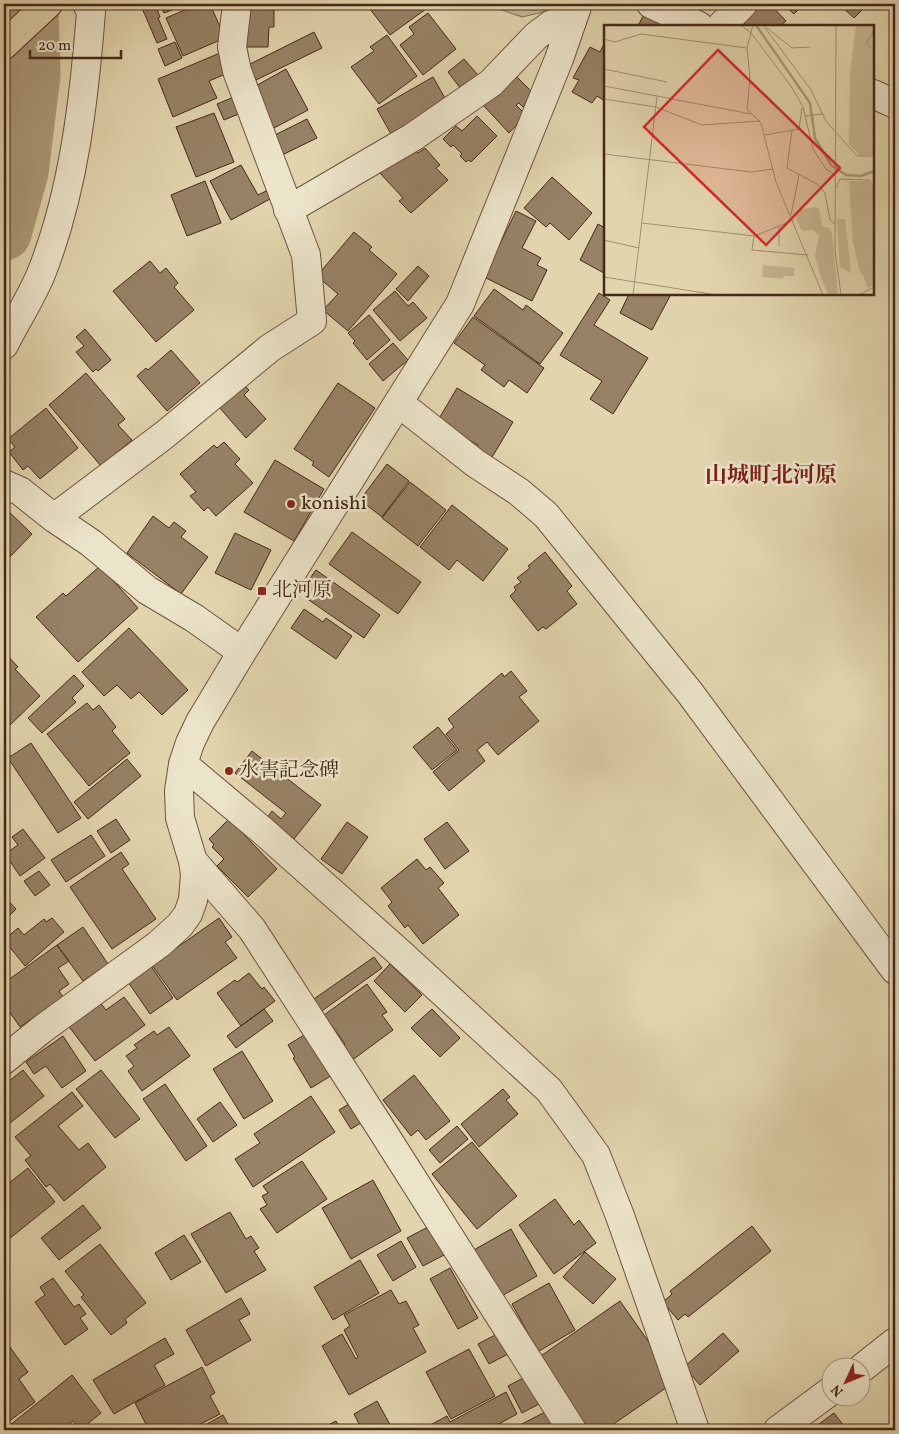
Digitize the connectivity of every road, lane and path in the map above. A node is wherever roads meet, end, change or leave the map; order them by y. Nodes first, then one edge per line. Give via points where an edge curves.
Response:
1 (48, 4) edge
2 (87, 4) edge
3 (237, 4) edge
4 (651, 4) edge
5 (743, 4) edge
6 (574, 13) edge
7 (697, 25) edge
8 (722, 25) edge
9 (4, 45) edge
10 (874, 94) edge
11 (895, 104) edge
12 (288, 210) junction
13 (4, 345) edge
14 (399, 403) junction
15 (4, 484) edge
16 (54, 518) junction
17 (242, 652) junction
18 (183, 764) junction
19 (193, 861) junction
20 (895, 970) edge
21 (4, 1060) edge
22 (895, 1342) edge
23 (872, 1360) edge
24 (822, 1397) edge
25 (572, 1430) edge
26 (695, 1430) edge
27 (778, 1430) edge

1 - 9 main road
2 - 13 street via 91,12 86,76 66,196 41,274
3 - 12 street via 232,48 237,71
4 - 7 street
5 - 8 street
6 - 12 street via 536,36 491,83 414,137
6 - 14 street via 460,304
10 - 11 street
12 - 16 street via 306,255 312,320 270,348
14 - 17 street
14 - 20 street via 546,515 690,693
15 - 16 street
16 - 17 street via 91,543 147,590
17 - 18 street via 200,722
18 - 19 street via 180,818
18 - 26 street via 394,947 549,1090 596,1155
19 - 21 street via 193,900 180,925
19 - 25 street via 252,929
22 - 23 street
24 - 27 street

